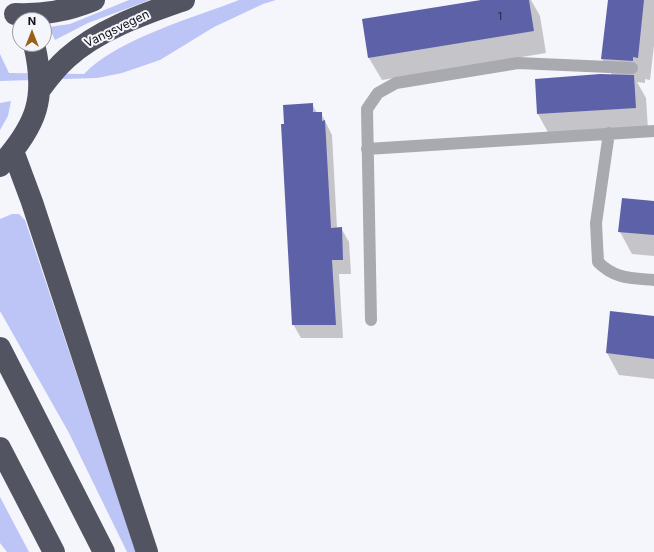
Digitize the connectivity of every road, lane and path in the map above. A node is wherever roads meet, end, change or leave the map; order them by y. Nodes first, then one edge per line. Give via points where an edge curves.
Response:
1 (94, 0) edge
2 (184, 0) edge
3 (52, 13) edge
4 (36, 52) edge
5 (632, 68) dead end
6 (41, 88) junction
7 (654, 131) edge
8 (609, 133) junction
9 (367, 150) junction
10 (7, 158) edge
11 (654, 280) edge
12 (371, 320) dead end
13 (0, 348) edge
14 (0, 448) edge
15 (54, 552) edge
16 (104, 552) edge
17 (148, 552) edge

1 - 3 highway
2 - 6 highway, Vangsvegen via 124,23 84,44 67,57
4 - 6 highway
5 - 9 lane via 518,63 396,83 378,93 367,109
6 - 10 highway via 36,114
7 - 8 lane
8 - 9 lane
8 - 11 lane via 596,223 598,262 608,272 625,277
9 - 12 lane
10 - 17 highway via 32,202
13 - 16 highway
14 - 15 highway

